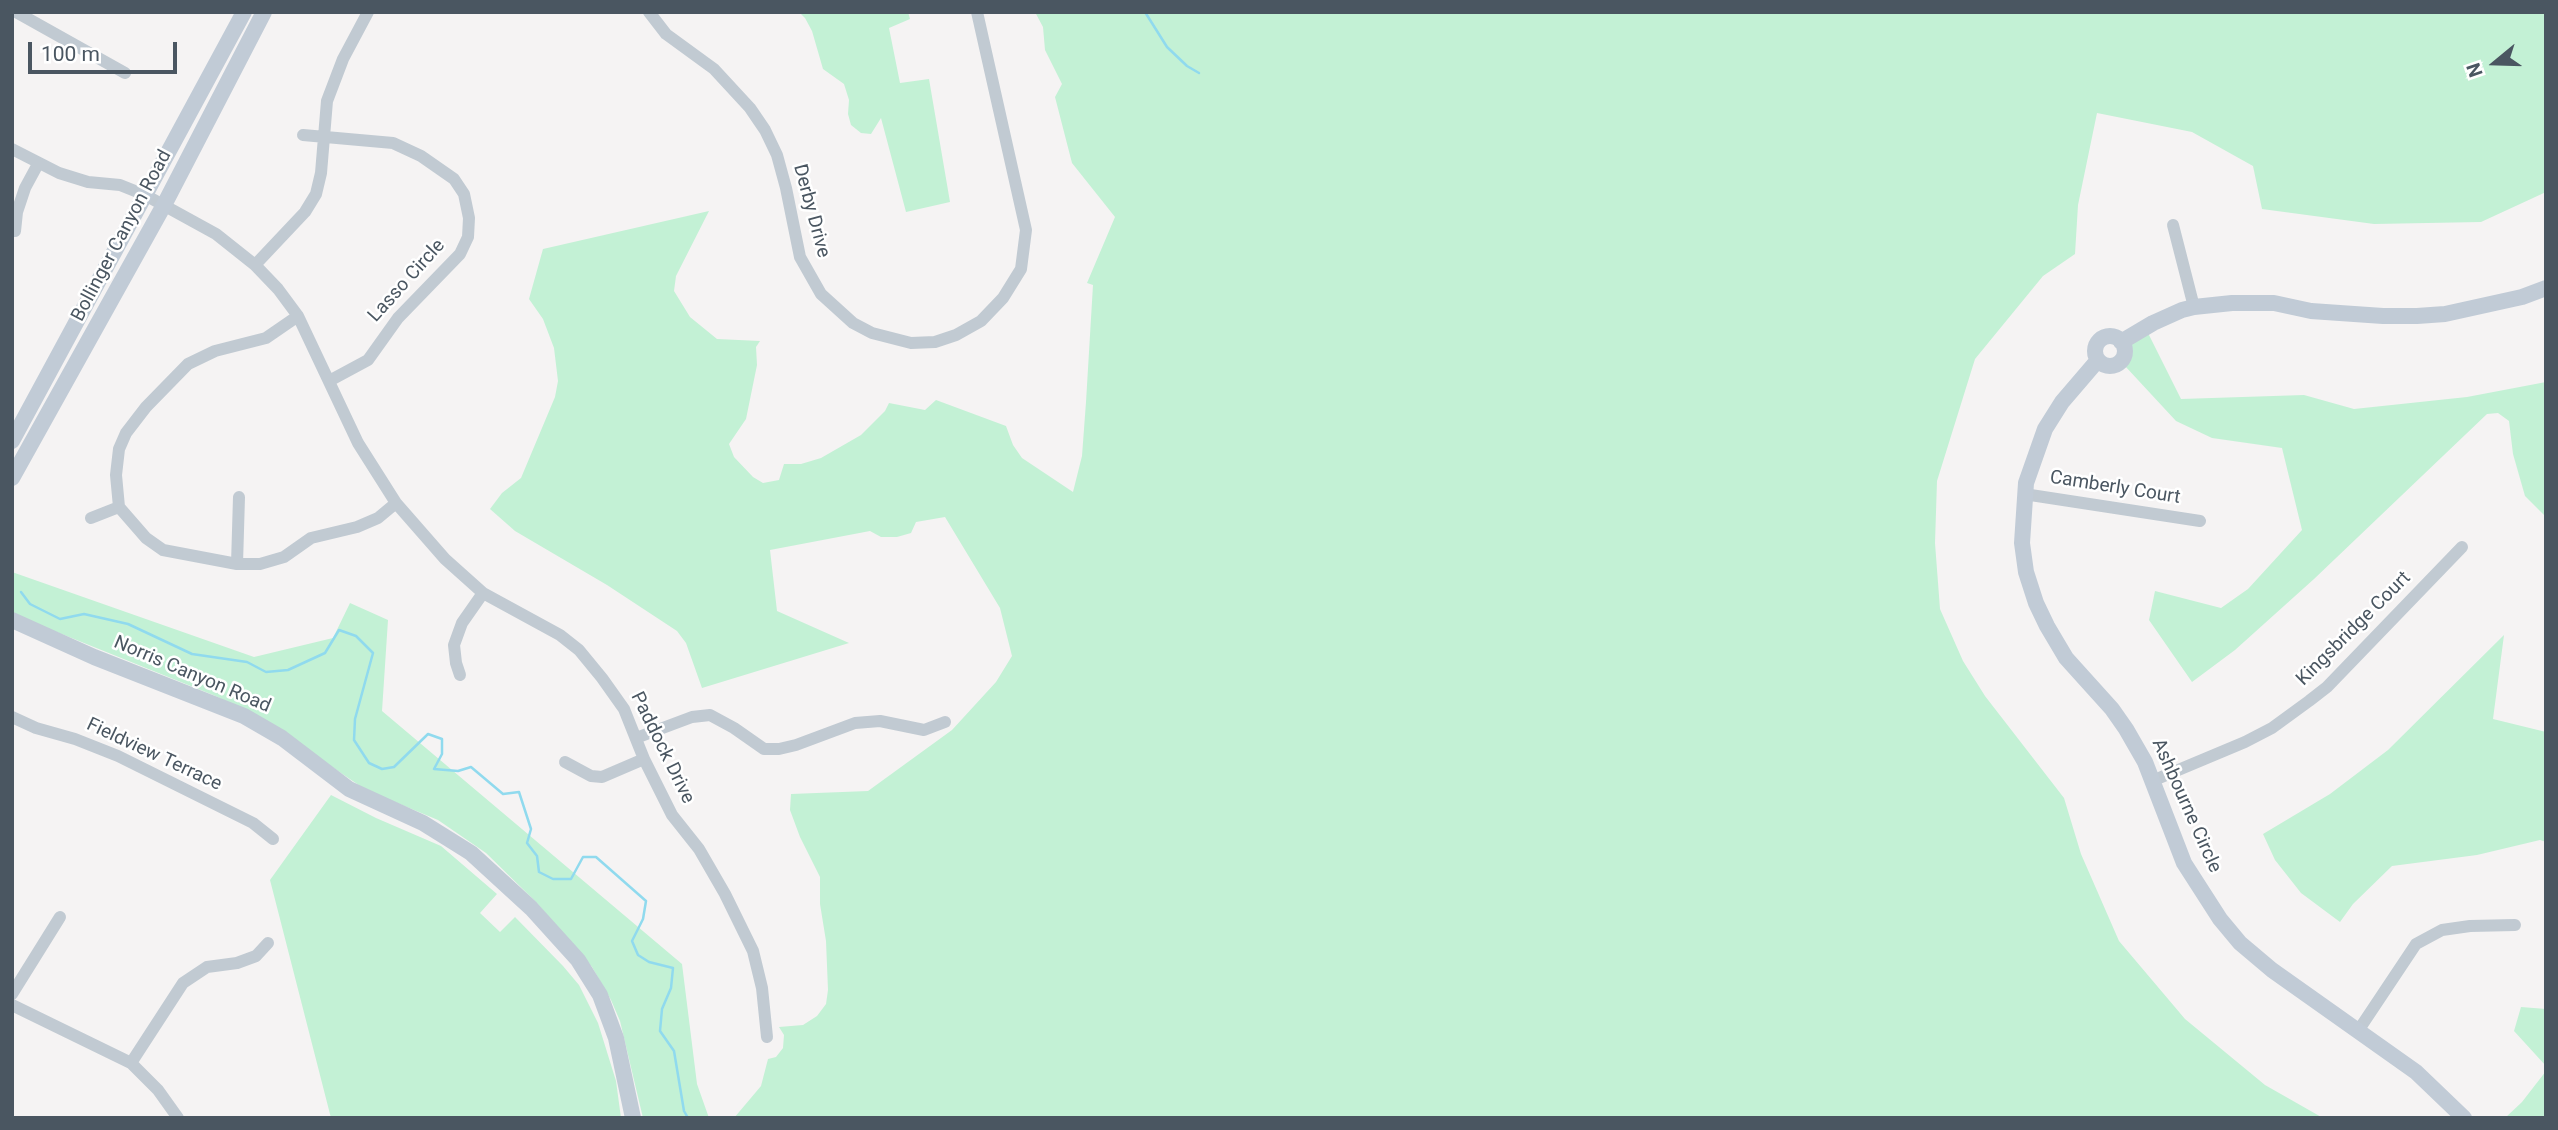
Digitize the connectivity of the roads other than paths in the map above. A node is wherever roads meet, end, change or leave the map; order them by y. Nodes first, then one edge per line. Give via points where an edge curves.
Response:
1 (16, 12) edge
2 (244, 12) edge
3 (264, 12) edge
4 (368, 12) edge
5 (649, 12) edge
6 (977, 12) edge
7 (125, 73) dead end
8 (303, 135) dead end
9 (323, 137) junction
10 (12, 149) edge
11 (38, 164) junction
12 (145, 195) junction
13 (164, 205) junction
14 (2173, 225) dead end
15 (15, 231) dead end
16 (255, 265) junction
17 (2546, 288) edge
18 (2194, 307) junction
19 (298, 316) junction
20 (329, 381) junction
21 (12, 441) edge
22 (12, 478) edge
23 (2024, 494) junction
24 (239, 497) dead end
25 (396, 503) junction
26 (119, 506) junction
27 (91, 518) dead end
28 (2200, 521) dead end
29 (2462, 547) dead end
30 (237, 564) junction
31 (483, 593) junction
32 (12, 620) edge
33 (460, 675) dead end
34 (12, 717) edge
35 (945, 722) dead end
36 (636, 738) junction
37 (644, 760) junction
38 (565, 762) dead end
39 (2152, 781) junction
40 (273, 839) dead end
41 (60, 916) dead end
42 (2515, 925) dead end
43 (268, 943) dead end
44 (12, 994) edge
45 (12, 1005) edge
46 (2358, 1031) junction
47 (767, 1037) dead end
48 (131, 1063) junction
49 (178, 1118) edge
50 (633, 1118) edge
51 (2464, 1118) edge

1 - 7 street
2 - 12 street, Bollinger Canyon Road
3 - 13 street, Bollinger Canyon Road
4 - 9 street via 327,101
5 - 6 street, Derby Drive via 666,34 714,69 765,130 777,155 800,257 821,294 853,323 911,343 945,338 981,321 1021,269 1026,230
8 - 9 street, Lasso Circle
9 - 16 street via 316,194
9 - 20 street, Lasso Circle via 393,143 421,156 454,179 464,194 470,218 460,254 398,318 368,360
10 - 11 street, Paddock Drive
11 - 12 street, Paddock Drive
11 - 15 street via 25,188
12 - 13 street, Paddock Drive
12 - 21 street, Bollinger Canyon Road
13 - 16 street, Paddock Drive via 216,234
13 - 22 street, Bollinger Canyon Road
14 - 18 street
16 - 19 street, Paddock Drive
17 - 18 street, Ashbourne Circle via 2445,314 2417,316 2311,311 2274,303
18 - 23 street, Ashbourne Circle via 2121,342 2124,353 2118,363 2105,365 2098,360 2045,429
19 - 20 street, Paddock Drive
19 - 26 street via 266,338 215,351 188,364 146,407 120,449 116,475
20 - 25 street, Paddock Drive via 358,443
23 - 28 street, Camberly Court
23 - 39 street, Ashbourne Circle via 2022,543 2036,603 2066,658 2126,729
24 - 30 street
25 - 30 street via 378,518 311,538 284,557
25 - 31 street, Paddock Drive via 445,559
26 - 27 street
26 - 30 street via 146,538 163,550
29 - 39 street, Kingsbridge Court via 2309,701 2245,742
31 - 33 street via 462,623 454,645
31 - 36 street, Paddock Drive via 579,650 624,709
32 - 50 street, Norris Canyon Road via 244,716 282,738 349,789 423,823 471,853 531,908 578,960 600,995 616,1038
34 - 40 street, Fieldview Terrace via 127,760 253,823
35 - 36 street via 923,730 880,721 855,723 796,745 764,749 710,715
36 - 37 street, Paddock Drive
37 - 38 street via 602,777
37 - 47 street, Paddock Drive via 672,815 725,894 753,951
39 - 46 street, Ashbourne Circle via 2184,863 2220,919 2272,970
41 - 44 street
42 - 46 street via 2442,930 2416,944
43 - 48 street via 256,956 207,967 183,983
45 - 48 street
46 - 51 street, Ashbourne Circle via 2416,1072
48 - 49 street

